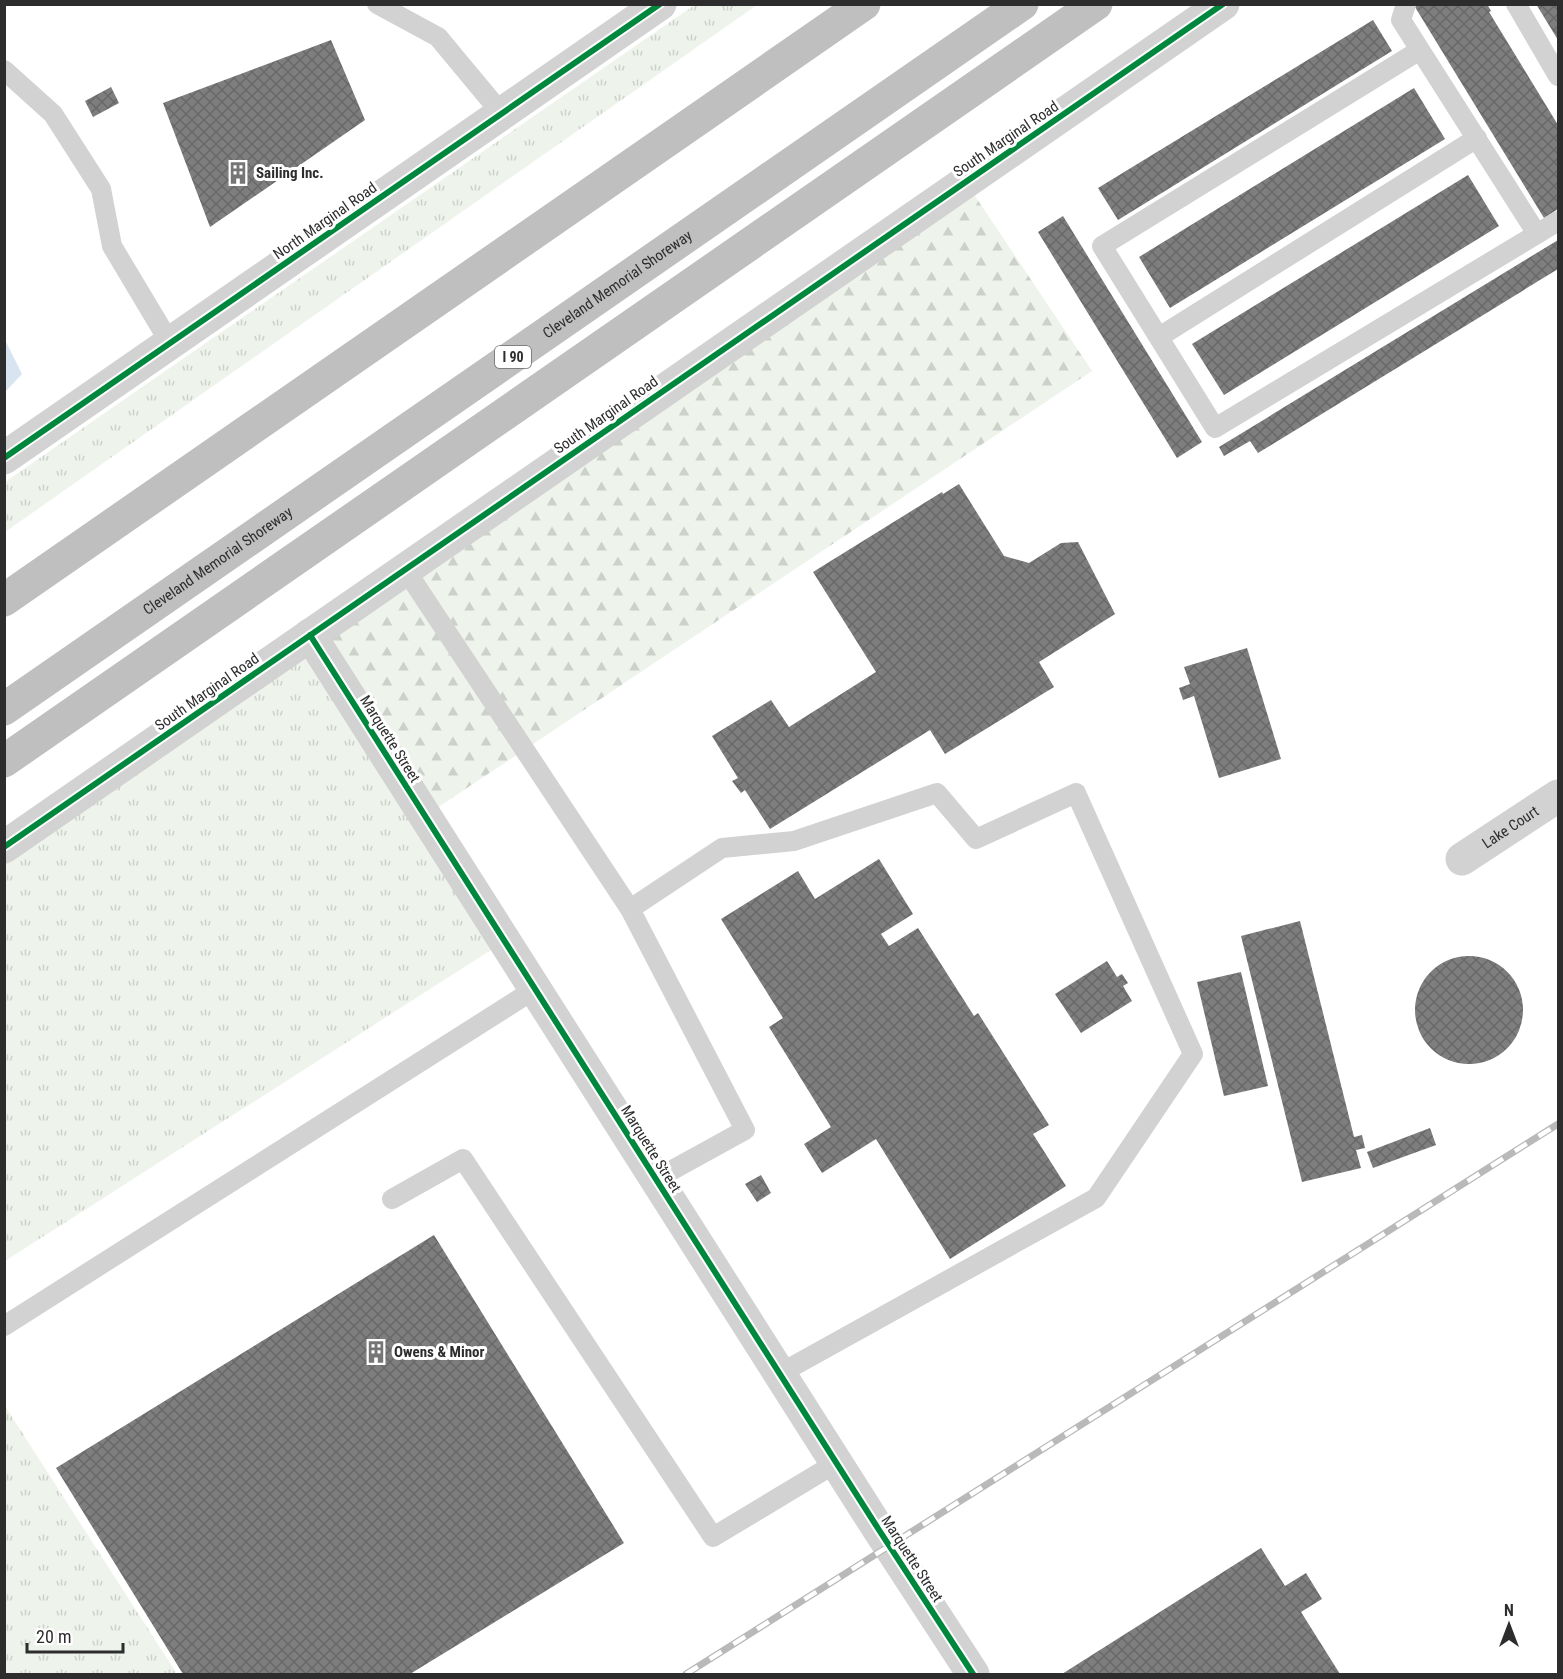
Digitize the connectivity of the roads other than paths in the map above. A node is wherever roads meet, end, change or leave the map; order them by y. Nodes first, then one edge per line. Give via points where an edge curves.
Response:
1 (377, 4) edge
2 (660, 4) edge
3 (864, 4) edge
4 (1022, 4) edge
5 (1096, 4) edge
6 (1223, 4) edge
7 (1406, 4) edge
8 (1516, 4) edge
9 (1420, 50) junction
10 (4, 70) edge
11 (1558, 76) edge
12 (502, 114) junction
13 (1476, 138) junction
14 (1558, 221) edge
15 (1537, 234) junction
16 (1159, 337) junction
17 (170, 343) junction
18 (4, 458) edge
19 (405, 569) junction
20 (4, 600) edge
21 (310, 635) junction
22 (4, 709) edge
23 (4, 761) edge
24 (1558, 796) edge
25 (4, 847) edge
26 (1462, 858) dead end
27 (630, 909) junction
28 (535, 989) junction
29 (656, 1179) junction
30 (392, 1199) dead end
31 (4, 1326) edge
32 (779, 1374) junction
33 (836, 1463) junction
34 (973, 1674) edge

1 - 12 lane via 438,38
2 - 12 street, North Marginal Road
3 - 20 highway
4 - 22 highway, Cleveland Memorial Shoreway / I 90
5 - 23 highway
6 - 19 street, South Marginal Road
7 - 9 lane via 1401,20
8 - 11 lane
9 - 13 lane
9 - 16 lane via 1102,246
10 - 17 lane via 53,114 101,189 112,246
12 - 17 street, North Marginal Road
13 - 15 lane
13 - 16 lane
14 - 15 lane
15 - 16 lane via 1215,428
17 - 18 street, North Marginal Road
19 - 21 street, South Marginal Road
19 - 27 lane
21 - 25 street, South Marginal Road
21 - 28 street, Marquette Street
24 - 26 street, Lake Court
27 - 29 lane via 745,1130
27 - 32 lane via 722,848 794,841 937,793 976,839 1076,793 1193,1054 1096,1198
28 - 29 street, Marquette Street
28 - 31 lane
29 - 32 street, Marquette Street
30 - 33 lane via 463,1159 713,1537
32 - 33 street, Marquette Street
33 - 34 street, Marquette Street

